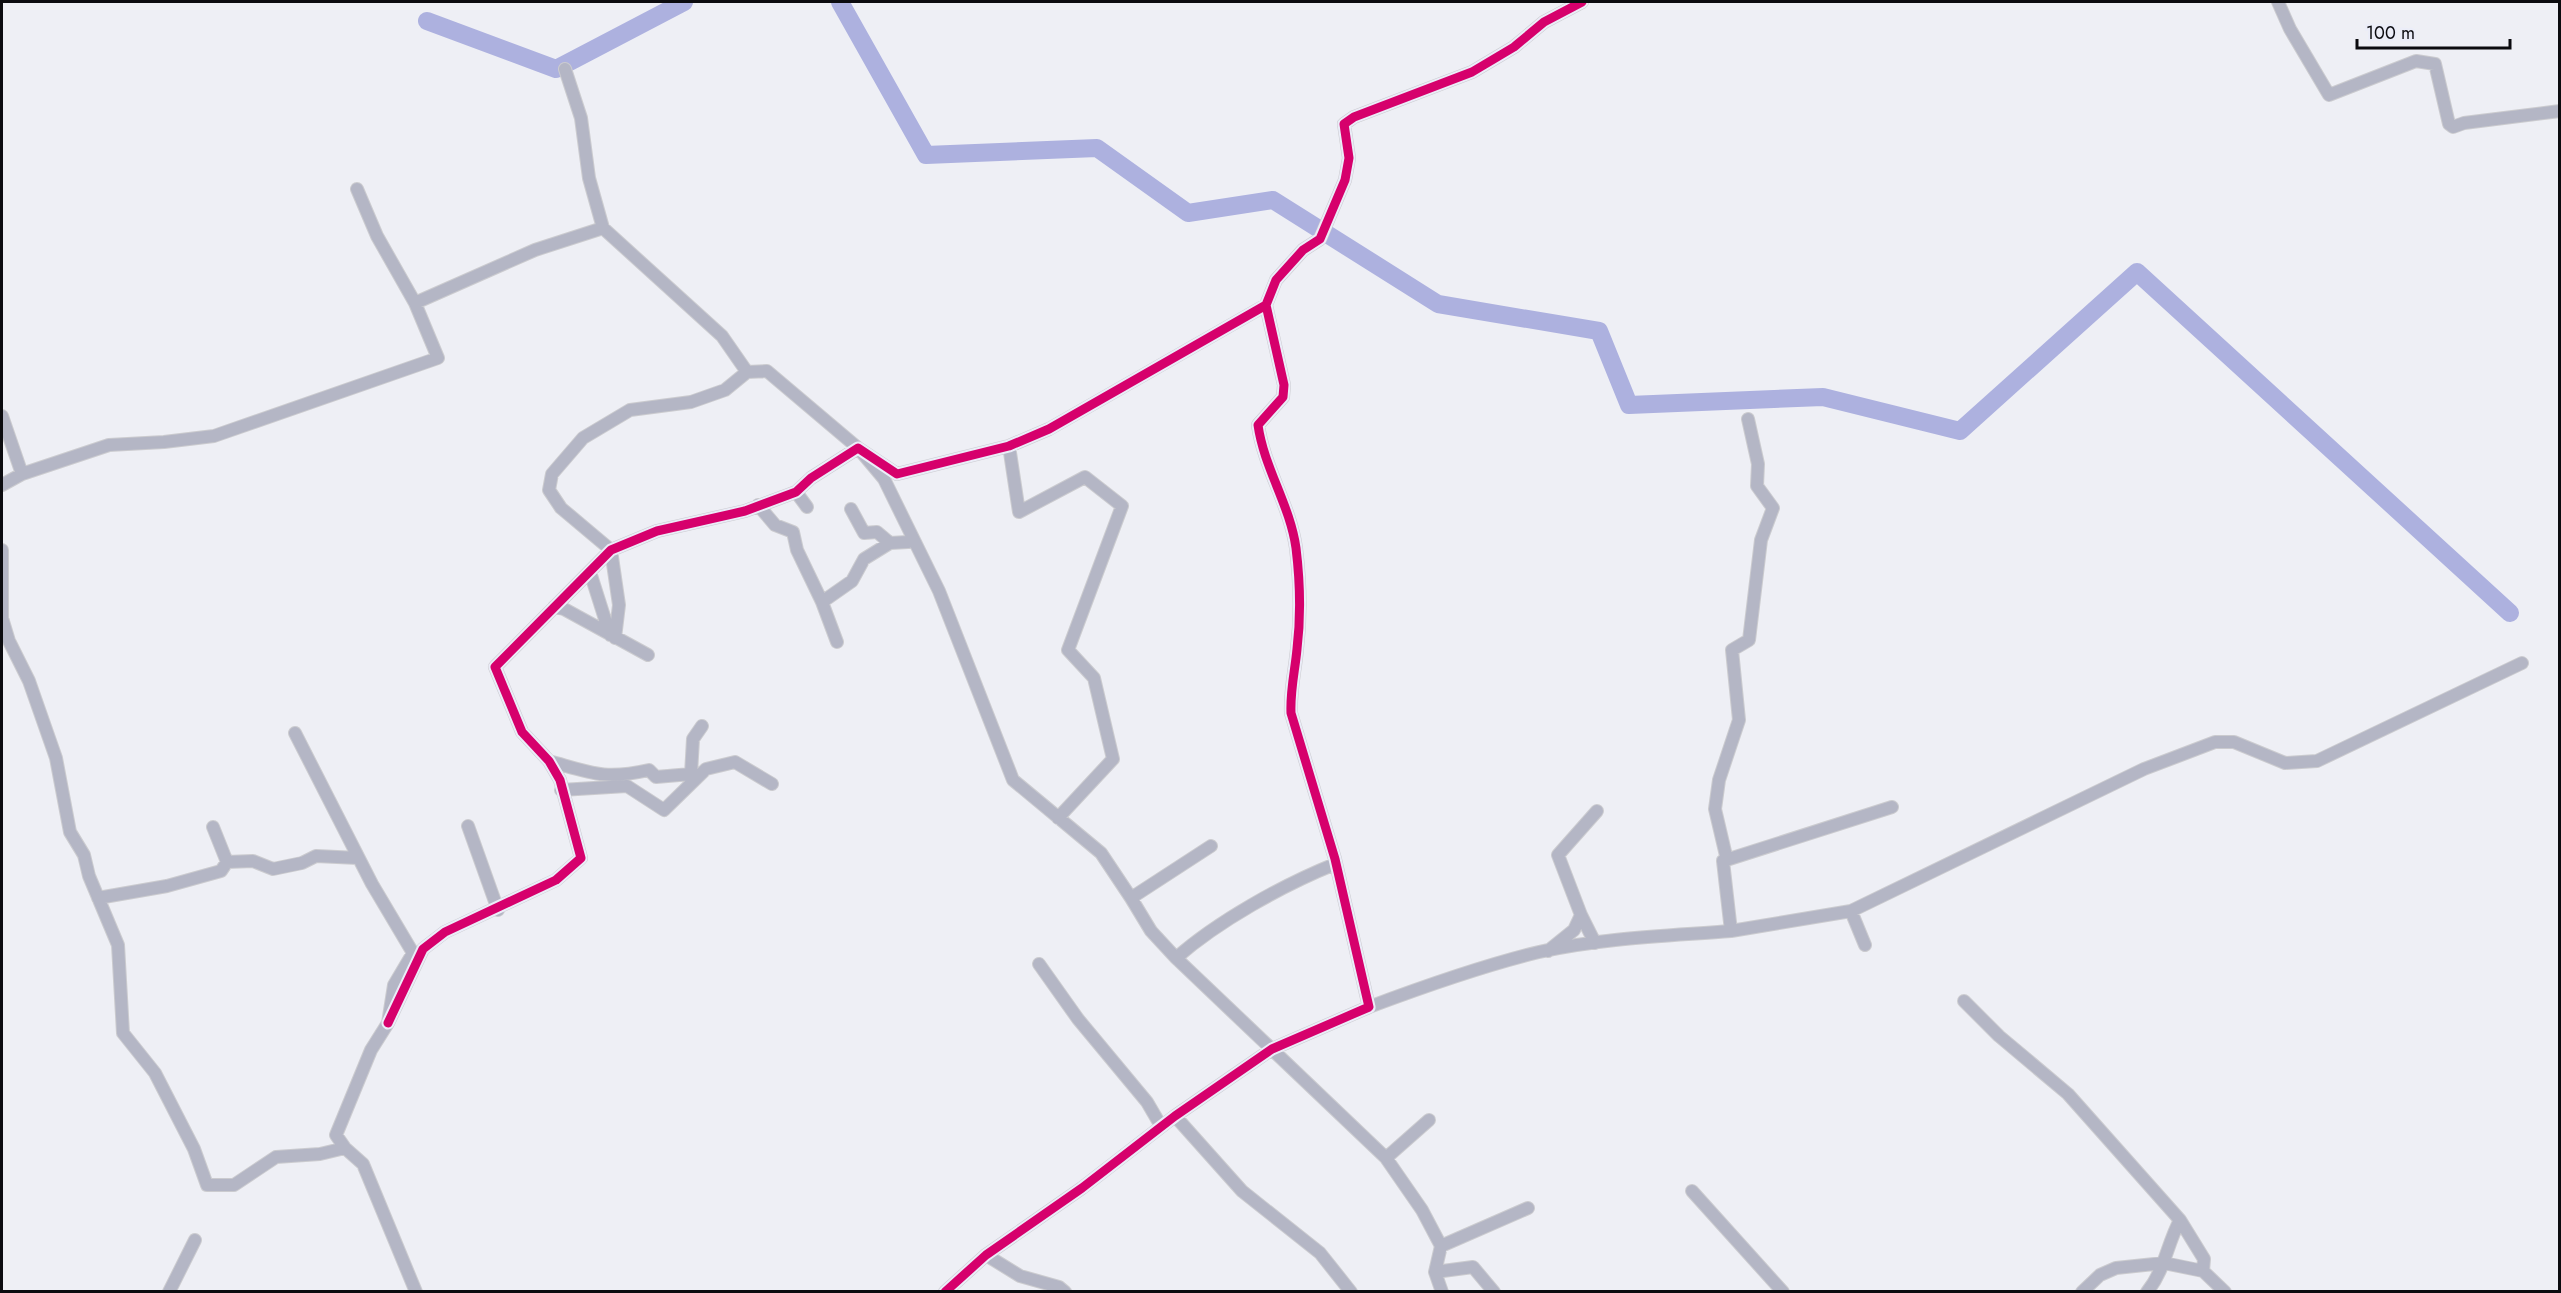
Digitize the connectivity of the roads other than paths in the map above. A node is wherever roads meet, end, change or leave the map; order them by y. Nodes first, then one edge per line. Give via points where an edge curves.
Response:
1 (1582, 2) edge
2 (2278, 2) edge
3 (565, 69) dead end
4 (2559, 111) edge
5 (357, 189) dead end
6 (603, 228) junction
7 (415, 303) junction
8 (1266, 305) junction
9 (747, 372) junction
10 (2, 416) edge
11 (1748, 420) dead end
12 (1009, 446) junction
13 (858, 448) junction
14 (22, 474) junction
15 (2, 485) edge
16 (796, 492) junction
17 (758, 505) junction
18 (807, 507) dead end
19 (851, 509) dead end
20 (913, 538) junction
21 (890, 543) junction
22 (2, 550) edge
23 (612, 550) junction
24 (590, 572) junction
25 (822, 602) junction
26 (554, 607) junction
27 (613, 636) junction
28 (837, 642) dead end
29 (648, 655) dead end
30 (2522, 663) dead end
31 (702, 726) dead end
32 (295, 733) dead end
33 (549, 761) junction
34 (772, 784) dead end
35 (561, 790) junction
36 (1892, 807) dead end
37 (1597, 811) dead end
38 (1058, 818) junction
39 (468, 826) dead end
40 (213, 827) dead end
41 (1211, 846) dead end
42 (358, 858) junction
43 (1727, 860) junction
44 (227, 862) junction
45 (1335, 864) junction
46 (98, 898) junction
47 (1131, 898) junction
48 (498, 910) junction
49 (1851, 911) junction
50 (1581, 915) junction
51 (1731, 931) junction
52 (1595, 943) junction
53 (1865, 945) dead end
54 (1548, 951) junction
55 (1176, 958) junction
56 (1039, 964) dead end
57 (1964, 1001) dead end
58 (1369, 1007) junction
59 (388, 1023) junction
60 (1272, 1050) junction
61 (1175, 1116) junction
62 (1429, 1120) dead end
63 (1161, 1126) junction
64 (345, 1148) junction
65 (1386, 1158) junction
66 (1692, 1191) dead end
67 (1528, 1209) dead end
68 (2180, 1220) junction
69 (195, 1240) dead end
70 (1441, 1246) junction
71 (986, 1255) junction
72 (2164, 1263) junction
73 (2203, 1271) junction
74 (1435, 1272) junction
75 (169, 1292) edge
76 (416, 1292) edge
77 (945, 1292) edge
78 (1065, 1292) edge
79 (1351, 1292) edge
80 (1442, 1292) edge
81 (1494, 1292) edge
82 (1783, 1292) edge
83 (2082, 1292) edge
84 (2147, 1292) edge
85 (2225, 1292) edge

1 - 8 street via 1544,21 1514,47 1472,72 1344,124 1349,158 1345,180 1320,239 1276,280
2 - 4 street via 2329,95 2416,61 2435,64 2449,124 2453,127
3 - 6 street via 580,118 589,178
5 - 7 street via 377,236
6 - 7 street via 535,250
6 - 9 street via 722,336
7 - 14 street via 438,358 214,436 109,445
8 - 12 street via 1049,429
8 - 45 street via 1284,385 1283,397 1258,425 1295,546 1300,601 1291,712
9 - 13 street via 768,371
9 - 23 street via 725,390 691,402 630,410 583,438 552,474 549,490 561,508
10 - 14 street
11 - 43 street via 1758,465 1757,486 1773,508 1761,540 1749,640 1732,650 1739,720 1719,780 1715,809
12 - 13 street via 897,474
12 - 38 street via 1019,512 1085,477 1122,506 1068,650 1094,678 1113,759
13 - 16 street
13 - 20 street via 884,478
14 - 15 street
16 - 17 street
16 - 18 street
17 - 23 street via 657,531
17 - 25 street via 775,525 793,532 797,550
19 - 21 street via 864,533 877,532
20 - 21 street
20 - 38 street via 939,591 1013,780
21 - 25 street via 864,559 852,581
22 - 46 street via 5,630 29,681 56,758 70,831 84,855
23 - 24 street
23 - 27 street via 619,605
24 - 26 street
24 - 27 street
25 - 28 street
26 - 27 street
26 - 33 street via 495,667 522,732
27 - 29 street
30 - 49 street via 2317,761 2285,763 2234,742 2215,742 2144,769
31 - 33 street via 693,739 691,774 656,777 649,770 617,777
32 - 42 street
33 - 35 street
34 - 35 street via 735,762 706,769 664,810 627,786
35 - 48 street via 581,858 556,880
36 - 43 street
37 - 50 street via 1558,855
38 - 47 street via 1101,853
39 - 48 street
40 - 44 street
41 - 47 street
42 - 44 street via 316,856 273,869 253,861
42 - 59 street via 413,953 394,985
43 - 51 street via 1722,861
44 - 46 street via 221,871 167,886
45 - 55 street via 1296,879 1203,934
45 - 58 street
46 - 64 street via 118,945 123,1033 155,1073 194,1149 207,1185 234,1185 276,1157
47 - 55 street via 1151,931
48 - 59 street via 445,932 423,949
49 - 51 street
49 - 53 street
50 - 52 street
50 - 54 street via 1574,930
51 - 52 street
52 - 54 street
54 - 58 street via 1469,970
55 - 60 street
56 - 63 street via 1078,1019 1147,1102
57 - 68 street via 2068,1094
58 - 60 street
59 - 64 street via 371,1050 336,1135
60 - 61 street
60 - 65 street
61 - 63 street
61 - 79 street via 1242,1191 1320,1253
62 - 65 street
63 - 71 street via 1082,1188
64 - 76 street via 363,1164
65 - 70 street
66 - 82 street
67 - 70 street
68 - 72 street
68 - 73 street via 2204,1259
69 - 75 street
70 - 74 street
71 - 77 street
71 - 78 street via 1020,1276
72 - 73 street
72 - 83 street via 2116,1268 2100,1275
72 - 84 street
73 - 85 street
74 - 80 street
74 - 81 street via 1473,1268

